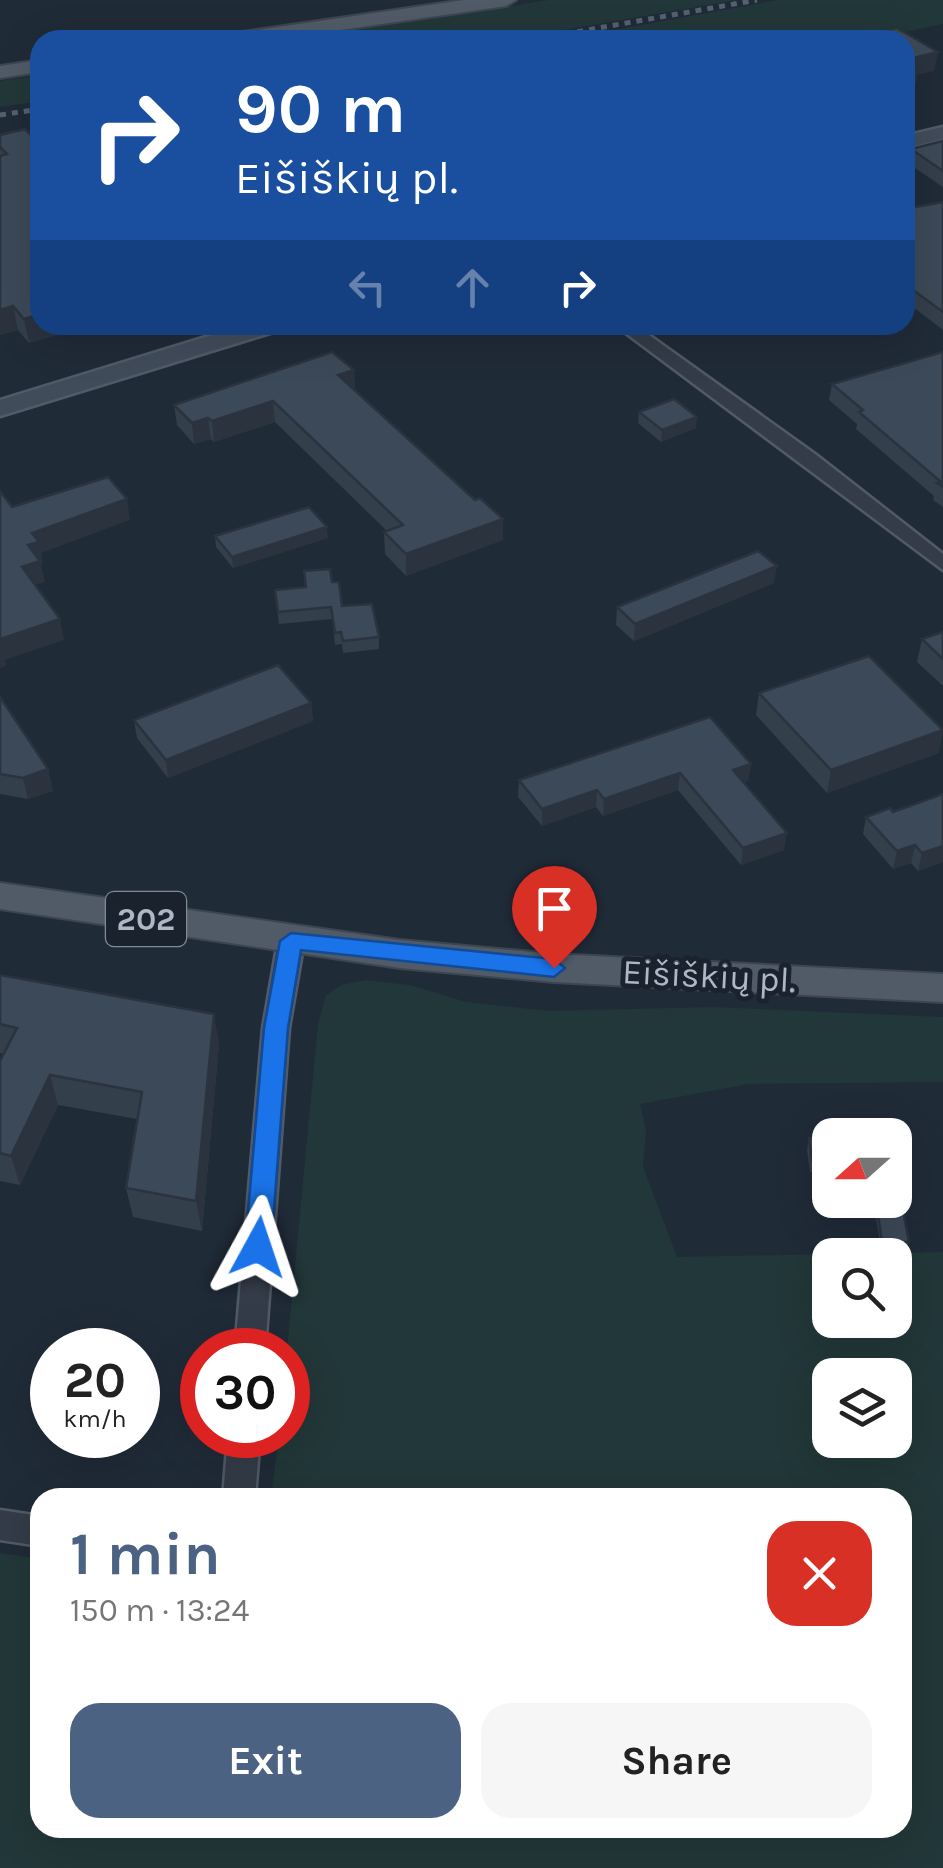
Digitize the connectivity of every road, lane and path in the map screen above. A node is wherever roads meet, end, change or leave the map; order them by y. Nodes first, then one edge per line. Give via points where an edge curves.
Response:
1 (506, 0) edge
2 (299, 30) edge
3 (30, 68) edge
4 (0, 72) edge
5 (943, 133) edge
6 (915, 140) edge
7 (238, 335) edge
8 (638, 335) edge
9 (0, 408) edge
10 (943, 564) edge
11 (0, 896) edge
12 (291, 941) junction
13 (943, 988) edge
14 (252, 1328) edge
15 (242, 1458) edge
16 (240, 1488) edge
17 (0, 1525) edge
18 (30, 1530) edge

1 - 2 main road
3 - 4 main road
5 - 6 main road
7 - 9 main road
8 - 10 street
11 - 12 main road, Eišiškių pl. / 202
12 - 13 main road, Eišiškių pl. / 202 via 554,968
12 - 14 street via 276,1028
15 - 16 street
17 - 18 street

